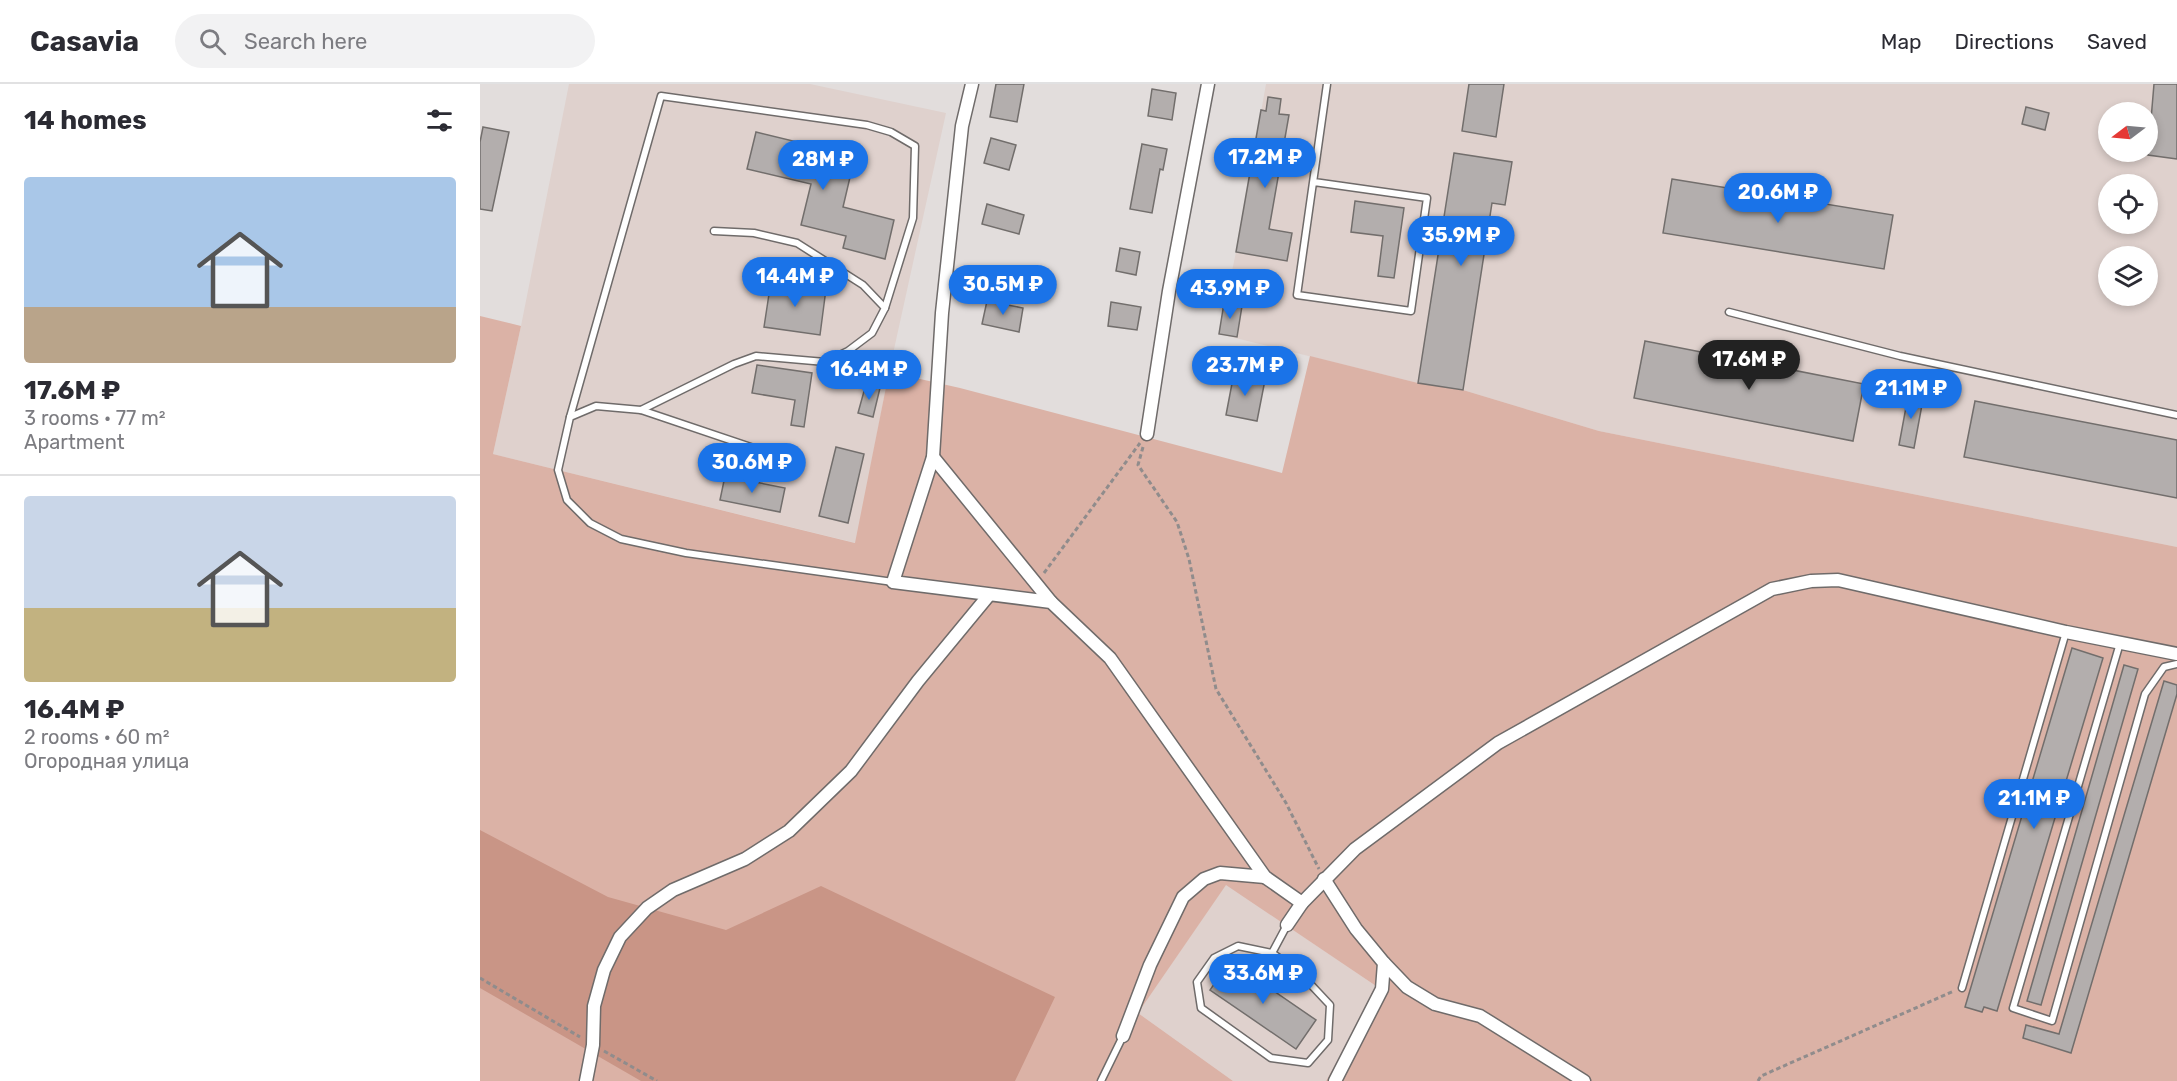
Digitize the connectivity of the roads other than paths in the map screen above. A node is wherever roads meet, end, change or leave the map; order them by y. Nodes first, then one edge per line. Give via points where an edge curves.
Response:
1 (972, 84) edge
2 (1208, 84) edge
3 (1327, 84) edge
4 (1314, 182) junction
5 (714, 231) dead end
6 (885, 308) junction
7 (1729, 312) dead end
8 (641, 410) junction
9 (2177, 415) edge
10 (570, 417) junction
11 (1147, 434) road end
12 (933, 457) junction
13 (798, 463) dead end
14 (892, 582) junction
15 (989, 596) junction
16 (1051, 602) junction
17 (2066, 632) junction
18 (2120, 643) junction
19 (2177, 654) edge
20 (2177, 664) edge
21 (1264, 877) junction
22 (1324, 879) junction
23 (1302, 903) junction
24 (1287, 925) joint
25 (1272, 953) junction
26 (1384, 963) junction
27 (1962, 988) road end
28 (1123, 1036) joint
29 (586, 1081) edge
30 (1101, 1081) edge
31 (1335, 1081) edge
32 (1584, 1081) edge

1 - 12 street via 962,126 942,313
2 - 11 street
3 - 4 lane
4 - 4 lane via 1427,198 1411,311 1297,295
5 - 6 lane via 754,233 797,243 863,285
6 - 8 lane via 872,333 825,362 756,356
6 - 10 lane via 913,218 915,146 891,132 867,125 661,96
7 - 9 lane via 1900,356
8 - 10 lane via 596,406
8 - 13 lane
10 - 14 lane via 558,470 567,500 590,523 621,538 686,553
12 - 14 street
12 - 16 street
14 - 15 street
15 - 16 street
15 - 29 street via 918,681 851,771 789,831 745,859 673,890 647,908 620,937 604,970 594,1006 593,1045
16 - 21 street via 1110,658
17 - 18 street
17 - 22 street via 1838,580 1772,589 1498,743 1355,849
17 - 27 lane
18 - 19 street
18 - 20 lane via 2013,1008 2052,1021 2145,694 2164,668
21 - 23 street
21 - 28 street via 1220,873 1204,879 1183,897 1150,965
22 - 23 street
22 - 26 street via 1356,929
23 - 24 street
24 - 25 lane
25 - 25 lane via 1300,973 1330,1005 1328,1040 1308,1063 1271,1058 1201,1008 1197,982 1214,958 1238,946
26 - 31 street via 1382,989
26 - 32 street via 1407,987 1435,1004 1480,1016
28 - 30 lane

